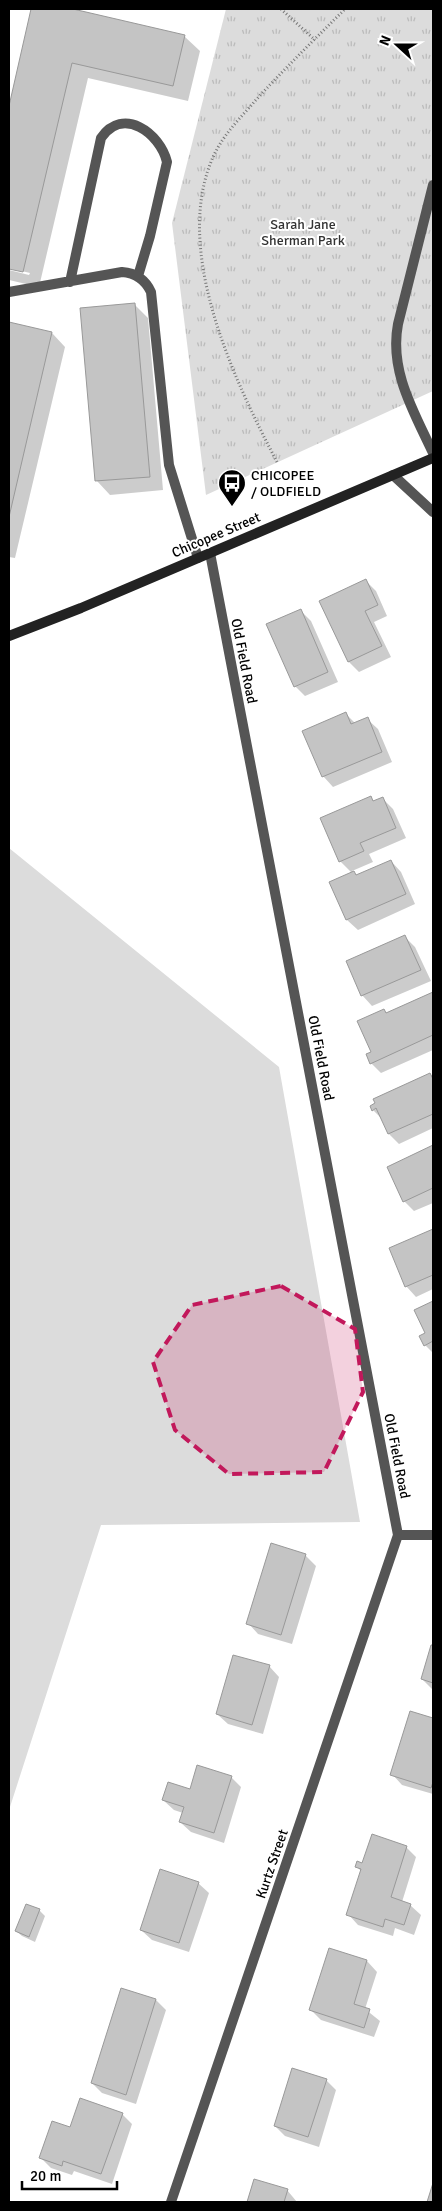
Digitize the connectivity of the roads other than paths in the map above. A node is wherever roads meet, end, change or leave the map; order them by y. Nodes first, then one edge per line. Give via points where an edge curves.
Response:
1 (433, 185) edge
2 (138, 276) junction
3 (70, 282) junction
4 (9, 292) edge
5 (433, 453) edge
6 (433, 458) edge
7 (393, 475) junction
8 (433, 512) edge
9 (210, 553) junction
10 (198, 558) junction
11 (9, 636) edge
12 (398, 1535) junction
13 (433, 1535) edge
14 (171, 2202) edge

1 - 5 street via 395,345 396,364 403,386
2 - 3 street via 122,272
2 - 3 street via 167,162 145,129 127,124 111,127 101,138
2 - 10 street via 151,292 169,465
3 - 4 street
6 - 7 main road, Chicopee Street
7 - 8 street
7 - 9 main road, Chicopee Street
9 - 10 main road, Chicopee Street
9 - 12 street, Old Field Road
10 - 11 main road, Chicopee Street
12 - 13 street
12 - 14 street, Kurtz Street

